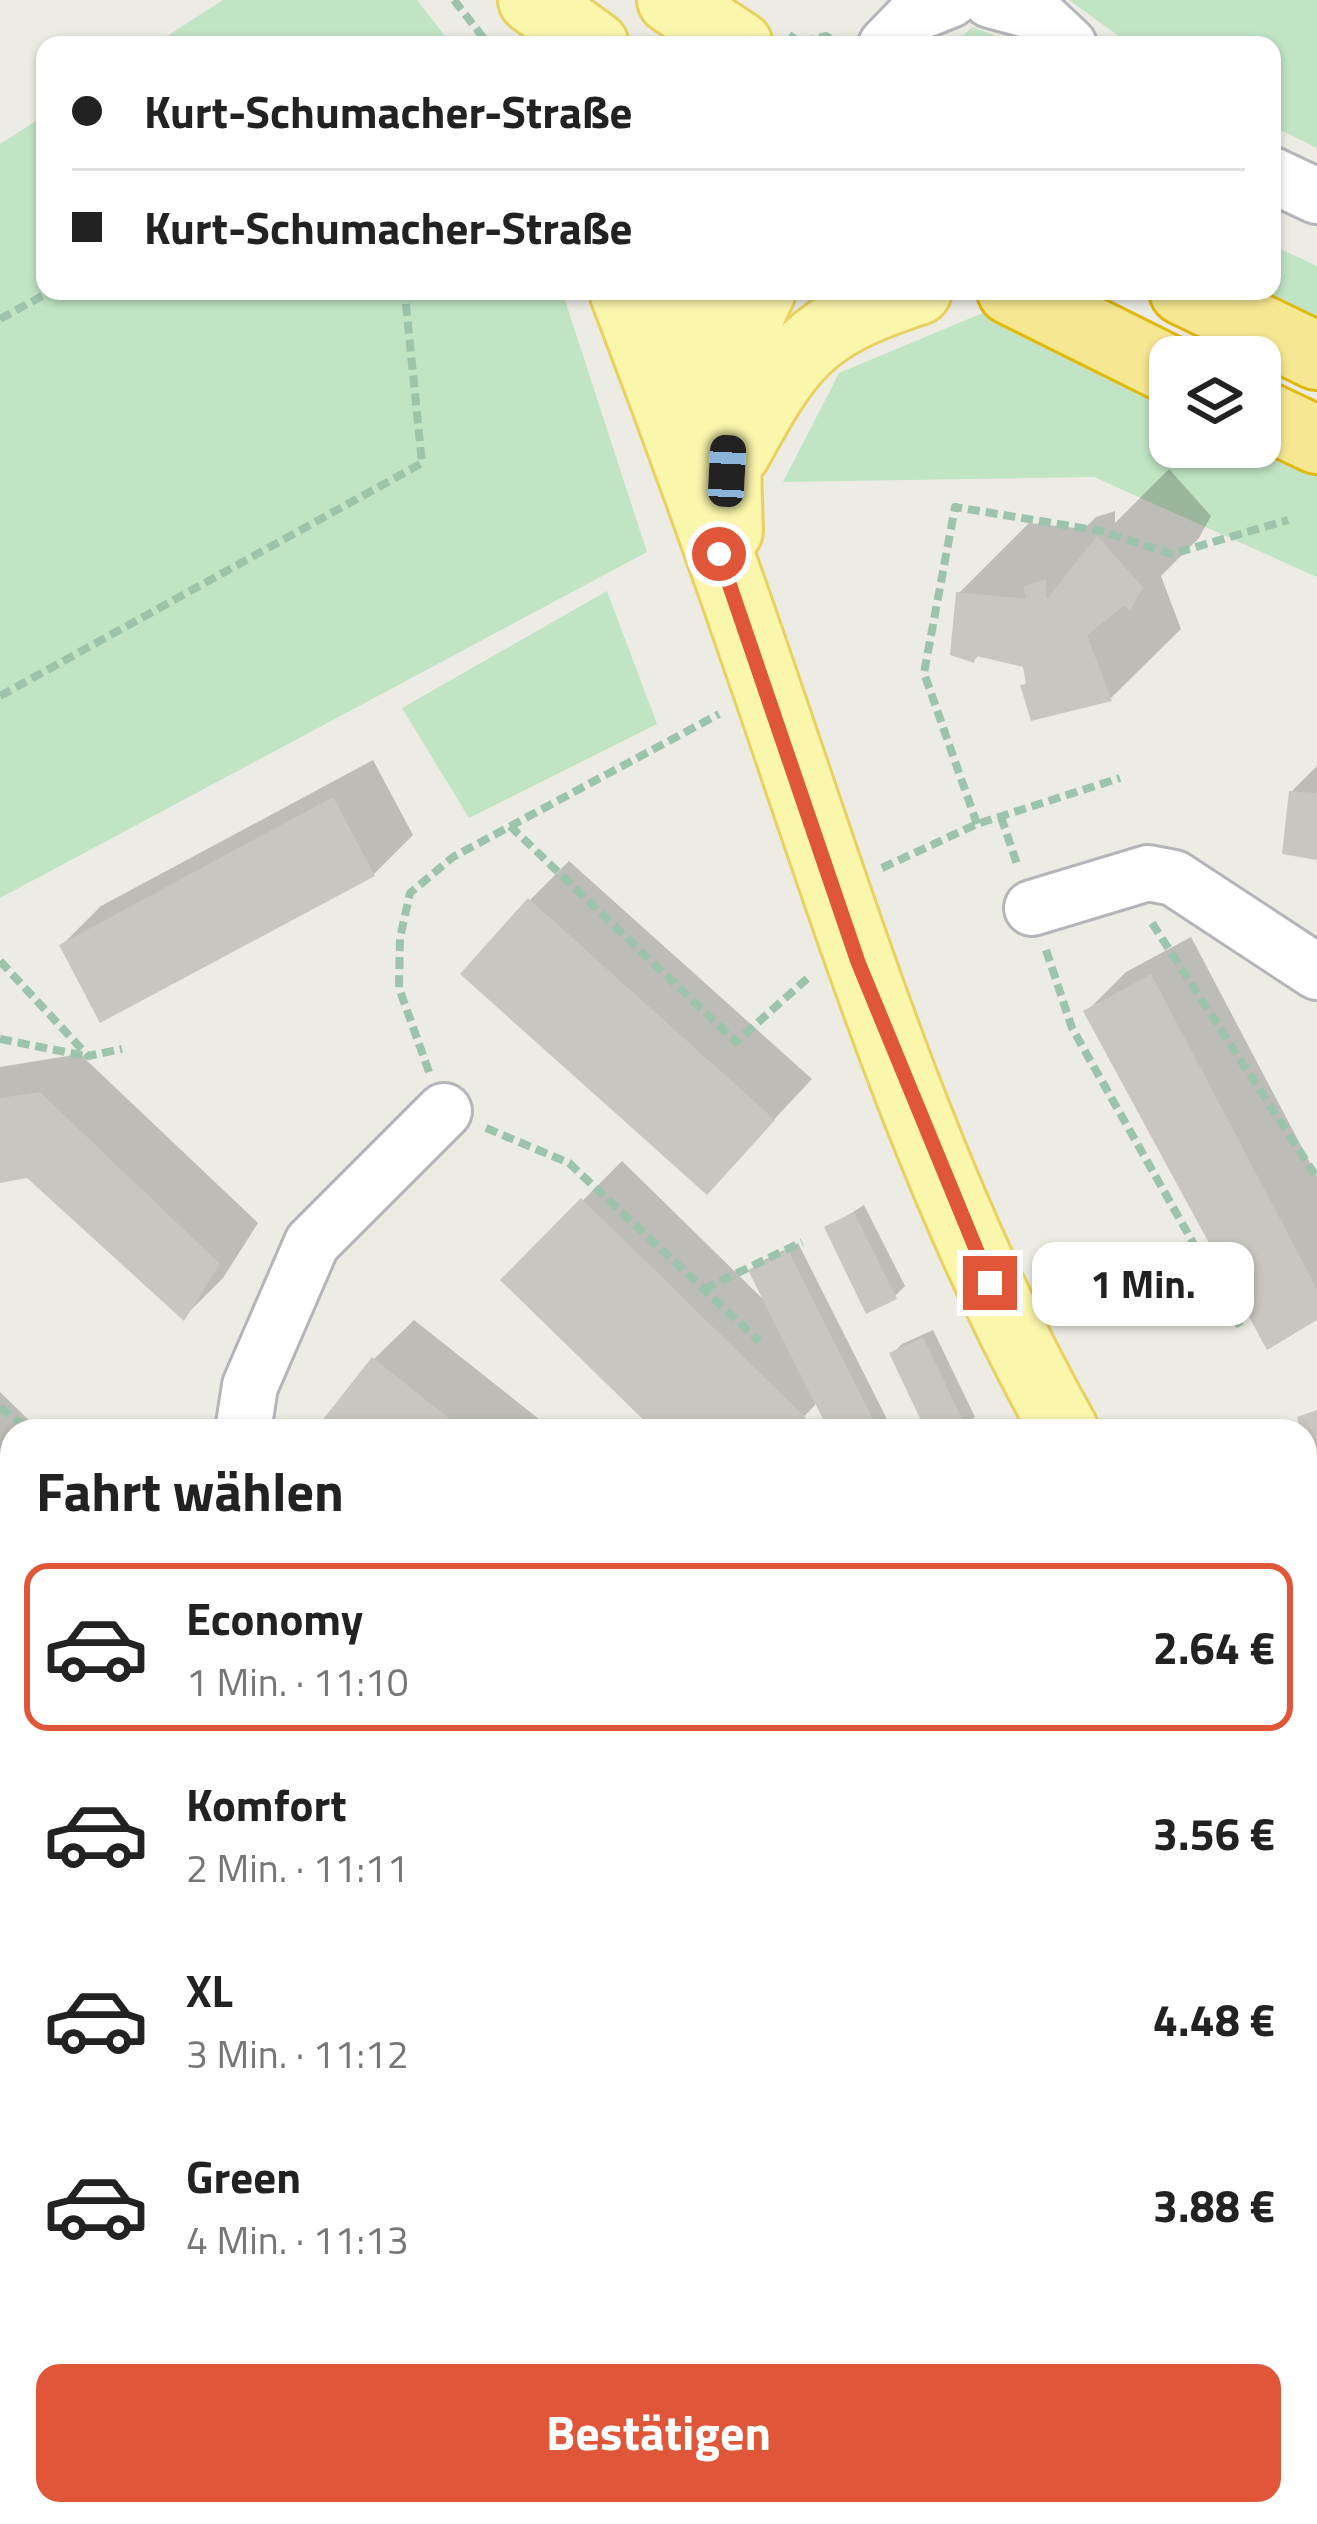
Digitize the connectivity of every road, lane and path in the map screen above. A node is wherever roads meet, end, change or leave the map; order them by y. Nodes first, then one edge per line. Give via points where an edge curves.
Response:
1 (454, 0) edge
2 (495, 0) edge
3 (532, 0) edge
4 (671, 0) edge
5 (950, 0) edge
6 (990, 0) edge
7 (482, 36) edge
8 (517, 36) edge
9 (583, 36) edge
10 (761, 36) edge
11 (895, 36) edge
12 (1060, 36) edge
13 (1281, 179) edge
14 (1317, 196) edge
15 (36, 299) edge
16 (407, 300) edge
17 (626, 300) edge
18 (694, 300) edge
19 (758, 300) edge
20 (890, 300) edge
21 (1030, 300) edge
22 (1202, 300) edge
23 (0, 319) edge
24 (1317, 356) edge
25 (1149, 360) edge
26 (670, 416) junction
27 (1281, 423) edge
28 (1317, 440) edge
29 (727, 471) junction
30 (1288, 520) dead end
31 (732, 588) junction
32 (769, 694) junction
33 (0, 696) edge
34 (1120, 778) dead end
35 (1001, 817) junction
36 (977, 824) junction
37 (510, 826) junction
38 (875, 871) dead end
39 (1032, 908) junction
40 (0, 961) edge
41 (858, 962) junction
42 (1317, 972) edge
43 (1185, 974) dead end
44 (0, 1040) edge
45 (122, 1049) dead end
46 (88, 1056) junction
47 (444, 1111) junction
48 (1317, 1178) edge
49 (802, 1243) dead end
50 (704, 1289) junction
51 (1240, 1326) dead end
52 (759, 1341) dead end
53 (245, 1419) edge
54 (1059, 1419) edge

1 - 7 path
2 - 8 main road
3 - 9 main road
4 - 10 main road
5 - 11 street via 917,13
6 - 12 street via 1034,12
13 - 14 street
15 - 23 path
16 - 33 path via 422,463
17 - 26 main road
18 - 26 main road
19 - 29 main road via 732,373
20 - 29 main road via 827,328 779,376
21 - 25 highway
22 - 24 highway
26 - 31 main road
27 - 28 highway
29 - 31 main road
30 - 36 path via 1172,554 1101,530 955,507 924,673
31 - 32 main road
32 - 37 path
32 - 41 main road
34 - 35 path
35 - 36 path
35 - 39 path
36 - 38 path
37 - 41 path via 736,1042 811,975
37 - 47 path via 410,893 399,988
39 - 42 street via 1148,873 1174,878
39 - 51 path via 1072,1028
40 - 46 path
41 - 54 main road via 990,1283
43 - 48 path
44 - 46 path
45 - 46 path
47 - 50 path via 569,1163
47 - 53 street via 312,1243 250,1386
49 - 50 path
50 - 52 path

